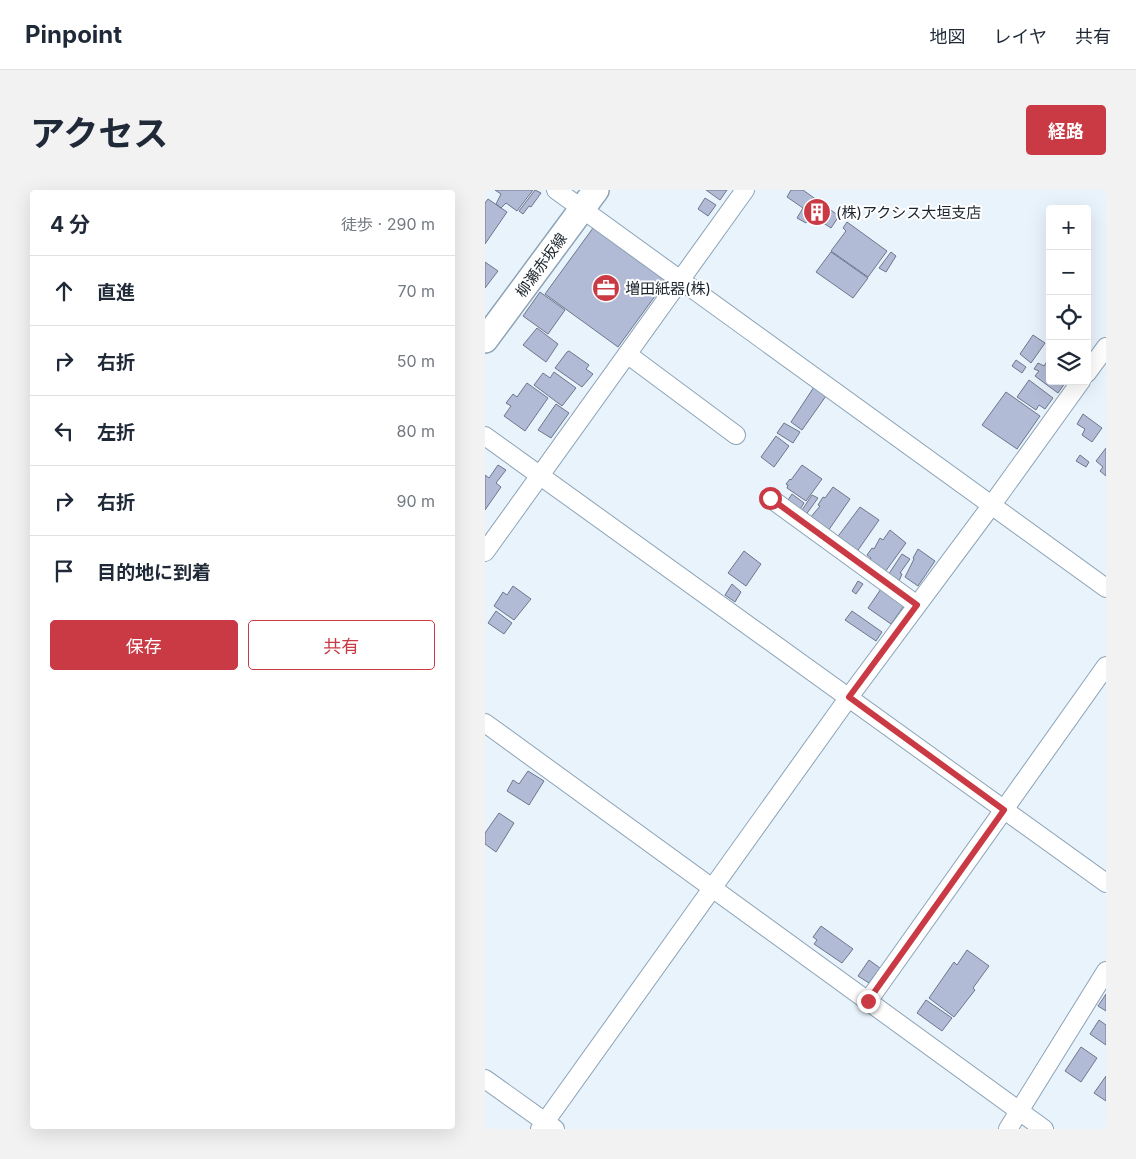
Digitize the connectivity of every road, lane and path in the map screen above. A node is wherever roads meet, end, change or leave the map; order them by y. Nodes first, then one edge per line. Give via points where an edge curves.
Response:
1 (556, 190) edge
2 (745, 190) edge
3 (589, 200) edge
4 (680, 281) junction
5 (485, 340) edge
6 (1106, 347) edge
7 (627, 354) junction
8 (1091, 368) edge
9 (1078, 385) edge
10 (737, 435) dead end
11 (485, 436) edge
12 (540, 476) junction
13 (770, 498) dead end
14 (991, 506) junction
15 (485, 552) edge
16 (1106, 588) edge
17 (917, 605) junction
18 (1106, 666) edge
19 (849, 697) junction
20 (485, 724) edge
21 (1004, 810) junction
22 (1106, 883) edge
23 (712, 888) junction
24 (1106, 972) edge
25 (868, 1001) junction
26 (485, 1079) edge
27 (1020, 1112) junction
28 (546, 1127) edge
29 (1008, 1129) edge
30 (1044, 1129) edge

1 - 3 street
2 - 4 street
3 - 4 street
3 - 5 main road, 柳瀬赤坂線
4 - 7 street
4 - 14 street
6 - 8 street
7 - 10 street
7 - 12 street
9 - 14 street
11 - 12 street
12 - 15 street
12 - 19 street
13 - 17 street
14 - 16 street
14 - 17 street
17 - 19 street
18 - 21 street
19 - 21 street
19 - 23 street
20 - 23 street
21 - 22 street
21 - 25 street
23 - 25 street
23 - 28 street
24 - 27 street
25 - 27 street
26 - 28 street
27 - 29 street
27 - 30 street

